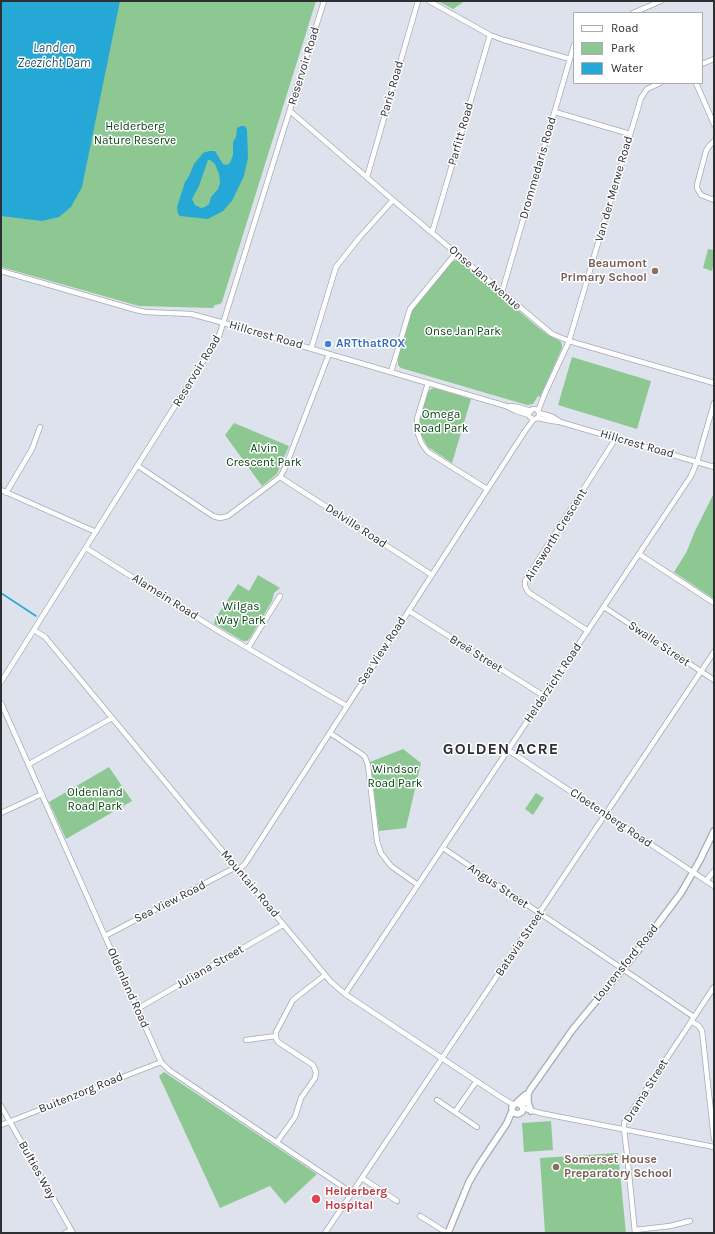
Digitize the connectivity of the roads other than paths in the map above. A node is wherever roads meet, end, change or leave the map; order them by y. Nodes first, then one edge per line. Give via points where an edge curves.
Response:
1 (324, 1) edge
2 (418, 1) edge
3 (429, 1) edge
4 (660, 1) edge
5 (635, 12) edge
6 (490, 35) junction
7 (573, 48) edge
8 (570, 59) junction
9 (714, 59) edge
10 (703, 64) edge
11 (658, 84) edge
12 (696, 84) edge
13 (290, 111) junction
14 (555, 112) junction
15 (714, 124) edge
16 (630, 134) junction
17 (714, 141) edge
18 (367, 177) junction
19 (393, 200) junction
20 (714, 200) edge
21 (432, 233) junction
22 (456, 253) junction
23 (1, 270) edge
24 (502, 292) junction
25 (224, 323) junction
26 (569, 341) junction
27 (311, 349) junction
28 (329, 354) junction
29 (391, 372) junction
30 (428, 383) junction
31 (714, 383) edge
32 (714, 403) edge
33 (534, 414) junction
34 (40, 427) dead end
35 (616, 438) junction
36 (697, 462) junction
37 (138, 466) junction
38 (714, 467) edge
39 (280, 476) junction
40 (487, 489) junction
41 (3, 491) edge
42 (96, 532) junction
43 (86, 548) junction
44 (639, 554) junction
45 (432, 575) junction
46 (280, 596) dead end
47 (714, 603) edge
48 (604, 607) junction
49 (408, 611) junction
50 (34, 630) junction
51 (588, 631) junction
52 (248, 648) junction
53 (714, 652) edge
54 (701, 672) junction
55 (714, 680) edge
56 (1, 682) edge
57 (544, 696) junction
58 (1, 703) edge
59 (347, 706) junction
60 (112, 718) junction
61 (330, 733) junction
62 (508, 750) junction
63 (29, 764) junction
64 (42, 794) junction
65 (1, 813) edge
66 (605, 815) junction
67 (714, 831) edge
68 (443, 848) junction
69 (237, 869) junction
70 (714, 871) edge
71 (694, 873) junction
72 (706, 881) junction
73 (418, 885) junction
74 (714, 886) edge
75 (540, 914) junction
76 (283, 925) junction
77 (105, 936) junction
78 (623, 970) junction
79 (325, 975) junction
80 (714, 987) edge
81 (345, 994) junction
82 (137, 1009) junction
83 (693, 1019) junction
84 (276, 1036) junction
85 (246, 1040) dead end
86 (442, 1059) junction
87 (161, 1062) junction
88 (476, 1082) junction
89 (530, 1092) junction
90 (437, 1100) dead end
91 (1, 1106) edge
92 (517, 1109) junction
93 (531, 1111) junction
94 (456, 1112) junction
95 (540, 1113) junction
96 (10, 1122) junction
97 (1, 1125) edge
98 (477, 1127) dead end
99 (624, 1129) junction
100 (714, 1139) edge
101 (277, 1142) junction
102 (714, 1146) edge
103 (362, 1178) junction
104 (352, 1193) junction
105 (397, 1201) dead end
106 (420, 1216) dead end
107 (690, 1221) dead end
108 (72, 1231) edge
109 (635, 1232) edge
110 (65, 1233) edge
111 (326, 1233) edge
112 (448, 1233) edge

1 - 13 street, Reservoir Road
2 - 18 street, Paris Road
3 - 6 street
4 - 5 street
6 - 8 street
6 - 21 street, Parfitt Road
7 - 8 street, Drommedaris Road
8 - 14 street, Drommedaris Road
9 - 10 street
11 - 16 street, Van der Merwe Road via 642,94
12 - 15 street
13 - 18 street, Onse Jan Avenue
13 - 25 street, Reservoir Road
14 - 16 street
14 - 24 street, Drommedaris Road
16 - 26 street, Van der Merwe Road
17 - 20 street via 706,151 696,185 701,195
18 - 19 street, Onse Jan Avenue
19 - 21 street, Onse Jan Avenue
19 - 27 street via 336,267
21 - 22 street, Onse Jan Avenue
22 - 24 street, Onse Jan Avenue
22 - 29 street via 410,309
23 - 25 street, Hillcrest Road via 136,310 191,314
24 - 26 street, Onse Jan Avenue via 546,330
25 - 27 street, Hillcrest Road
25 - 37 street, Reservoir Road via 214,346
26 - 31 street, Onse Jan Avenue
26 - 33 street, Van der Merwe Road
27 - 28 street, Hillcrest Road
28 - 29 street, Hillcrest Road
28 - 39 street
29 - 30 street, Hillcrest Road
30 - 33 street, Hillcrest Road via 516,411
30 - 40 street via 417,424 422,444 428,452
32 - 36 street, Helderzicht Road
33 - 35 street, Hillcrest Road via 553,417 560,422
33 - 40 street, Sea View Road
34 - 41 street via 32,449
35 - 36 street, Hillcrest Road
35 - 51 street, Ainsworth Crescent via 525,581 528,592
36 - 38 street, Hillcrest Road
36 - 44 street, Helderzicht Road via 691,476
37 - 39 street via 212,516 220,518 228,516
37 - 42 street, Reservoir Road
39 - 45 street, Delville Road
40 - 45 street, Sea View Road
41 - 42 street
42 - 43 street, Reservoir Road
43 - 50 street, Reservoir Road
43 - 52 street, Alamein Road
44 - 47 street
44 - 48 street, Helderzicht Road
45 - 49 street, Sea View Road
46 - 52 street
48 - 51 street, Helderzicht Road
48 - 54 street, Swalle Street
49 - 57 street, Breë Street
49 - 59 street, Sea View Road
50 - 56 street, Reservoir Road
50 - 60 street, Mountain Road via 45,637
51 - 57 street, Helderzicht Road
52 - 59 street, Alamein Road
53 - 54 street, Batavia Street
54 - 55 street, Swalle Street
54 - 66 street, Batavia Street
57 - 62 street, Helderzicht Road
58 - 63 street, Oldenland Road
59 - 61 street, Sea View Road
60 - 63 street
60 - 69 street, Mountain Road
61 - 69 street, Sea View Road via 245,864
61 - 73 street via 365,757 381,853 391,866
62 - 66 street, Cloetenberg Road
62 - 68 street, Helderzicht Road
63 - 64 street, Oldenland Road
64 - 65 street
64 - 77 street, Oldenland Road
66 - 71 street, Cloetenberg Road
66 - 75 street, Batavia Street
67 - 71 street, Lourensford Road
68 - 73 street, Helderzicht Road
68 - 75 street, Angus Street
69 - 76 street, Mountain Road
69 - 77 street, Sea View Road
70 - 72 street
71 - 72 street, Cloetenberg Road
71 - 78 street, Lourensford Road
72 - 74 street, Cloetenberg Road
73 - 81 street, Helderzicht Road
75 - 78 street, Angus Street
75 - 86 street, Batavia Street
76 - 79 street, Mountain Road
76 - 82 street, Juliana Street
77 - 82 street, Oldenland Road
78 - 83 street, Angus Street
78 - 89 street, Lourensford Road via 579,1022
79 - 81 street, Mountain Road
79 - 84 street via 293,1000
80 - 83 street, Drama Street
81 - 86 street, Mountain Road
82 - 87 street, Oldenland Road
83 - 99 street, Drama Street via 625,1120
83 - 100 street, Angus Street via 702,1031
84 - 85 street
84 - 101 street via 278,1042 313,1065 316,1072 294,1116
86 - 88 street, Mountain Road
86 - 103 street, Batavia Street
87 - 96 street, Buitenzorg Road
87 - 101 street, Oldenland Road via 169,1070
88 - 92 street, Mountain Road
88 - 94 street
89 - 92 street, Lourensford Road
89 - 93 street via 528,1103
90 - 94 street
91 - 96 street, Bulties Way
92 - 93 street, Mountain Road
92 - 95 street, Mountain Road
92 - 112 street, Lourensford Road via 473,1174
93 - 95 street, Mountain Road
94 - 98 street
95 - 99 street, Mountain Road
96 - 97 street, Buitenzorg Road
96 - 108 street, Bulties Way
99 - 102 street, Mountain Road
99 - 109 street, Drama Street
101 - 104 street, Oldenland Road
103 - 104 street, Batavia Street
103 - 105 street
104 - 111 street, Batavia Street
106 - 112 street
107 - 109 street
108 - 110 street

